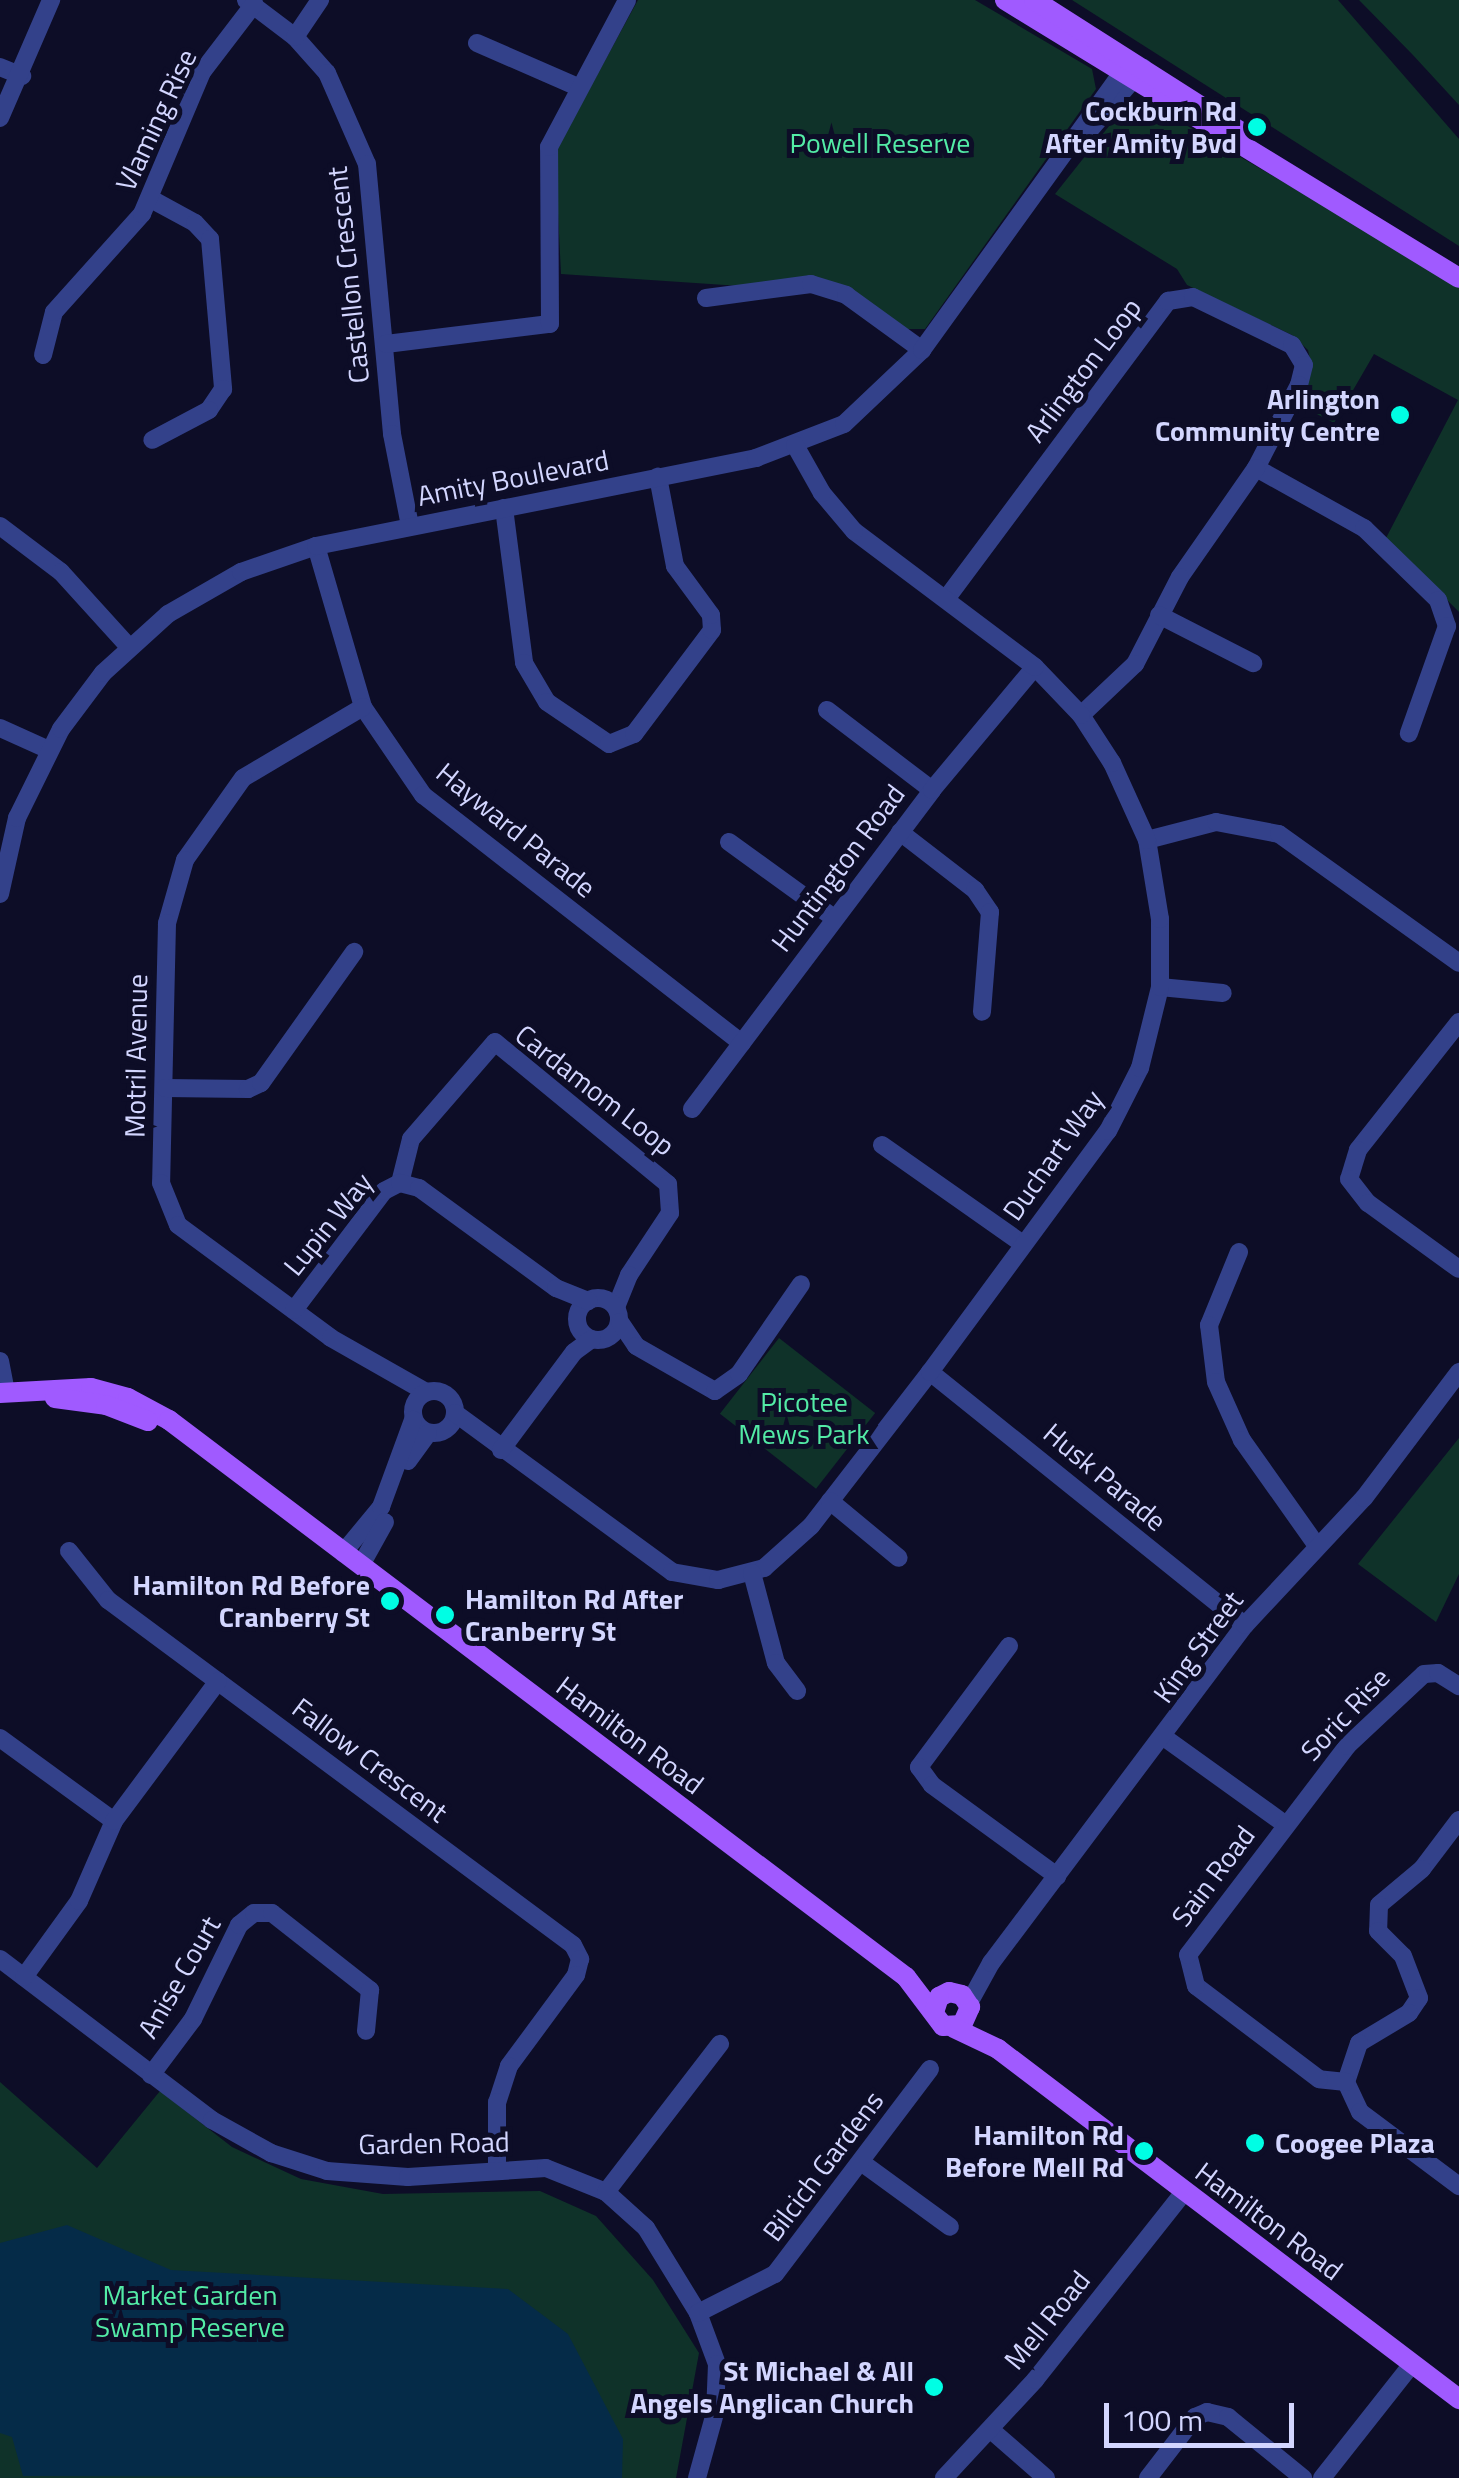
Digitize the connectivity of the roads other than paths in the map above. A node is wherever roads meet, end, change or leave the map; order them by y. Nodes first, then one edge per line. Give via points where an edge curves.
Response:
1 (52, 0) edge
2 (320, 0) edge
3 (627, 0) edge
4 (1005, 0) edge
5 (1034, 0) edge
6 (250, 2) edge
7 (295, 37) junction
8 (477, 43) dead end
9 (0, 67) edge
10 (1131, 72) junction
11 (22, 76) junction
12 (580, 88) junction
13 (0, 118) edge
14 (151, 199) junction
15 (1459, 268) edge
16 (1459, 278) edge
17 (706, 298) dead end
18 (386, 344) junction
19 (922, 350) junction
20 (43, 355) dead end
21 (152, 440) dead end
22 (794, 446) junction
23 (1256, 468) junction
24 (658, 478) junction
25 (504, 508) junction
26 (0, 526) edge
27 (410, 526) junction
28 (316, 546) junction
29 (946, 599) junction
30 (1159, 616) junction
31 (1453, 627) edge
32 (130, 647) junction
33 (1253, 663) dead end
34 (1035, 667) junction
35 (364, 706) junction
36 (828, 710) dead end
37 (1081, 715) junction
38 (0, 728) edge
39 (1409, 733) dead end
40 (49, 750) junction
41 (932, 790) junction
42 (900, 832) junction
43 (1148, 840) junction
44 (729, 842) dead end
45 (0, 894) edge
46 (834, 918) junction
47 (354, 952) dead end
48 (1459, 962) edge
49 (1160, 987) junction
50 (1223, 993) dead end
51 (982, 1012) dead end
52 (1459, 1022) edge
53 (742, 1043) junction
54 (164, 1088) junction
55 (692, 1109) dead end
56 (882, 1145) dead end
57 (400, 1183) junction
58 (1023, 1244) junction
59 (1239, 1252) dead end
60 (1459, 1268) edge
61 (800, 1284) dead end
62 (294, 1310) junction
63 (598, 1319) junction
64 (0, 1361) edge
65 (930, 1372) junction
66 (1459, 1372) edge
67 (396, 1380) junction
68 (3, 1392) edge
69 (426, 1392) junction
70 (413, 1414) junction
71 (443, 1425) junction
72 (501, 1450) junction
73 (830, 1501) junction
74 (1316, 1546) junction
75 (69, 1551) dead end
76 (899, 1558) dead end
77 (352, 1559) junction
78 (752, 1573) junction
79 (1245, 1625) junction
80 (1008, 1646) dead end
81 (218, 1681) junction
82 (1459, 1686) edge
83 (797, 1690) dead end
84 (0, 1738) edge
85 (1165, 1738) junction
86 (1459, 1820) edge
87 (114, 1821) junction
88 (1286, 1826) junction
89 (1057, 1876) junction
90 (0, 1959) edge
91 (24, 1977) junction
92 (906, 1977) junction
93 (960, 2000) junction
94 (934, 2012) junction
95 (954, 2028) junction
96 (366, 2032) dead end
97 (720, 2044) dead end
98 (998, 2049) junction
99 (930, 2069) dead end
100 (151, 2075) junction
101 (1346, 2082) junction
102 (861, 2162) junction
103 (497, 2170) junction
104 (1459, 2186) edge
105 (1185, 2191) junction
106 (606, 2192) junction
107 (950, 2226) dead end
108 (698, 2313) junction
109 (1408, 2361) junction
110 (1459, 2399) edge
111 (990, 2430) junction
112 (696, 2478) edge
113 (944, 2478) edge
114 (1046, 2478) edge
115 (1148, 2478) edge
116 (1303, 2478) edge
117 (1322, 2478) edge

1 - 11 street
2 - 7 street
3 - 12 street
4 - 10 main road
5 - 10 main road
6 - 7 street, Castellon Crescent
6 - 14 street, Vlaming Rise via 202,72
7 - 18 street, Castellon Crescent via 338,92 367,164
8 - 12 street
9 - 11 street
10 - 15 main road
10 - 16 main road
10 - 19 street, Amity Boulevard
11 - 13 street
12 - 18 street via 549,148 550,324
14 - 20 street, Vlaming Rise via 54,312
14 - 21 street via 210,240 222,388 209,410
17 - 19 street via 811,284 846,295
18 - 27 street, Castellon Crescent via 392,434
19 - 22 street, Amity Boulevard via 844,424
22 - 24 street, Amity Boulevard
22 - 29 street, Duchart Way via 854,530
23 - 29 street, Arlington Loop via 1304,366 1292,345 1194,296 1168,300
23 - 30 street, Arlington Loop
23 - 31 street via 1364,528 1438,600
24 - 25 street, Amity Boulevard
24 - 25 street via 675,566 711,616 712,630 634,734 609,744 547,702 524,663
25 - 27 street, Amity Boulevard
26 - 32 street via 61,572
27 - 28 street, Amity Boulevard
28 - 32 street, Amity Boulevard via 216,584
28 - 35 street, Hayward Parade
29 - 34 street, Duchart Way
30 - 33 street
30 - 37 street, Arlington Loop via 1127,674
31 - 39 street
32 - 40 street, Amity Boulevard via 78,703
34 - 37 street, Duchart Way
34 - 41 street, Huntington Road
35 - 53 street, Hayward Parade via 423,795
35 - 54 street, Motril Avenue via 243,778 185,860 168,924
36 - 41 street
37 - 43 street, Duchart Way
38 - 40 street
40 - 45 street, Amity Boulevard via 17,818
41 - 42 street, Huntington Road
42 - 46 street, Huntington Road
42 - 51 street via 975,890 990,912
43 - 48 street via 1216,822 1278,834
43 - 49 street, Duchart Way via 1160,919
44 - 46 street
46 - 53 street, Huntington Road
47 - 54 street via 260,1083 248,1089
49 - 50 street
49 - 58 street, Duchart Way via 1126,1102
52 - 60 street via 1350,1168 1353,1188
53 - 55 street, Huntington Road
54 - 62 street, Motril Avenue via 161,1183 170,1216
56 - 58 street
57 - 62 street, Lupin Way via 384,1191
57 - 63 street, Lupin Way via 418,1188
57 - 63 street, Cardamom Loop via 412,1138 495,1042 668,1184 670,1212
58 - 65 street, Duchart Way
59 - 74 street via 1209,1325 1216,1382 1242,1440
61 - 63 street, Lupin Way via 724,1388 706,1389
62 - 67 street, Motril Avenue
63 - 72 street
64 - 68 street
65 - 73 street, Duchart Way
65 - 79 street, Husk Parade
66 - 74 street, King Street via 1364,1498
67 - 69 street, Motril Avenue
67 - 70 street, Motril Avenue
68 - 77 main road, Hamilton Road via 67,1386 153,1411
69 - 70 street
69 - 71 street, Motril Avenue via 446,1395
70 - 71 street, Motril Avenue
70 - 77 street via 381,1507
71 - 72 street, Duchart Way
71 - 77 street via 407,1462
72 - 78 street, Duchart Way via 672,1572 718,1580
73 - 76 street
73 - 78 street, Duchart Way via 788,1551
74 - 79 street, King Street
75 - 81 street via 108,1600
77 - 92 main road, Hamilton Road
78 - 83 street via 776,1664
79 - 85 street, King Street
80 - 89 street via 919,1768 932,1785
81 - 87 street
81 - 103 street, Fallow Crescent via 572,1945 580,1959 576,1975 509,2066 497,2102
82 - 88 street, Soric Rise via 1438,1673 1416,1679 1348,1746
84 - 87 street
85 - 88 street, Sain Road
85 - 89 street, King Street
86 - 101 street via 1422,1869 1379,1904 1378,1931 1403,1956 1419,1998 1409,2013 1384,2022 1359,2043
87 - 91 street via 79,1901
88 - 101 street, Sain Road via 1188,1955 1187,1972 1196,1986 1319,2080
89 - 93 street, King Street
90 - 91 street, Garden Road
91 - 100 street, Garden Road
92 - 93 main road, Hamilton Road
92 - 94 main road, Hamilton Road
93 - 94 main road via 939,1997
93 - 95 main road
93 - 98 main road, Hamilton Road
94 - 95 main road, Hamilton Road via 943,2026
95 - 98 main road, Hamilton Road
96 - 100 street, Anise Court via 370,1990 272,1914 254,1913 239,1925 193,2019
97 - 106 street
98 - 105 main road, Hamilton Road
99 - 102 street, Bilcich Gardens
100 - 103 street, Garden Road via 271,2153 327,2172 408,2177
101 - 104 street via 1360,2112
102 - 107 street
102 - 108 street, Bilcich Gardens via 776,2274
103 - 106 street, Garden Road via 546,2168
105 - 109 main road, Hamilton Road
105 - 111 street, Mell Road
106 - 108 street, Garden Road via 646,2228
108 - 112 street, Garden Road via 717,2364 714,2413
109 - 110 main road, Hamilton Road
109 - 117 street
111 - 113 street, Mell Road
111 - 114 street
115 - 116 street via 1207,2412 1228,2417

